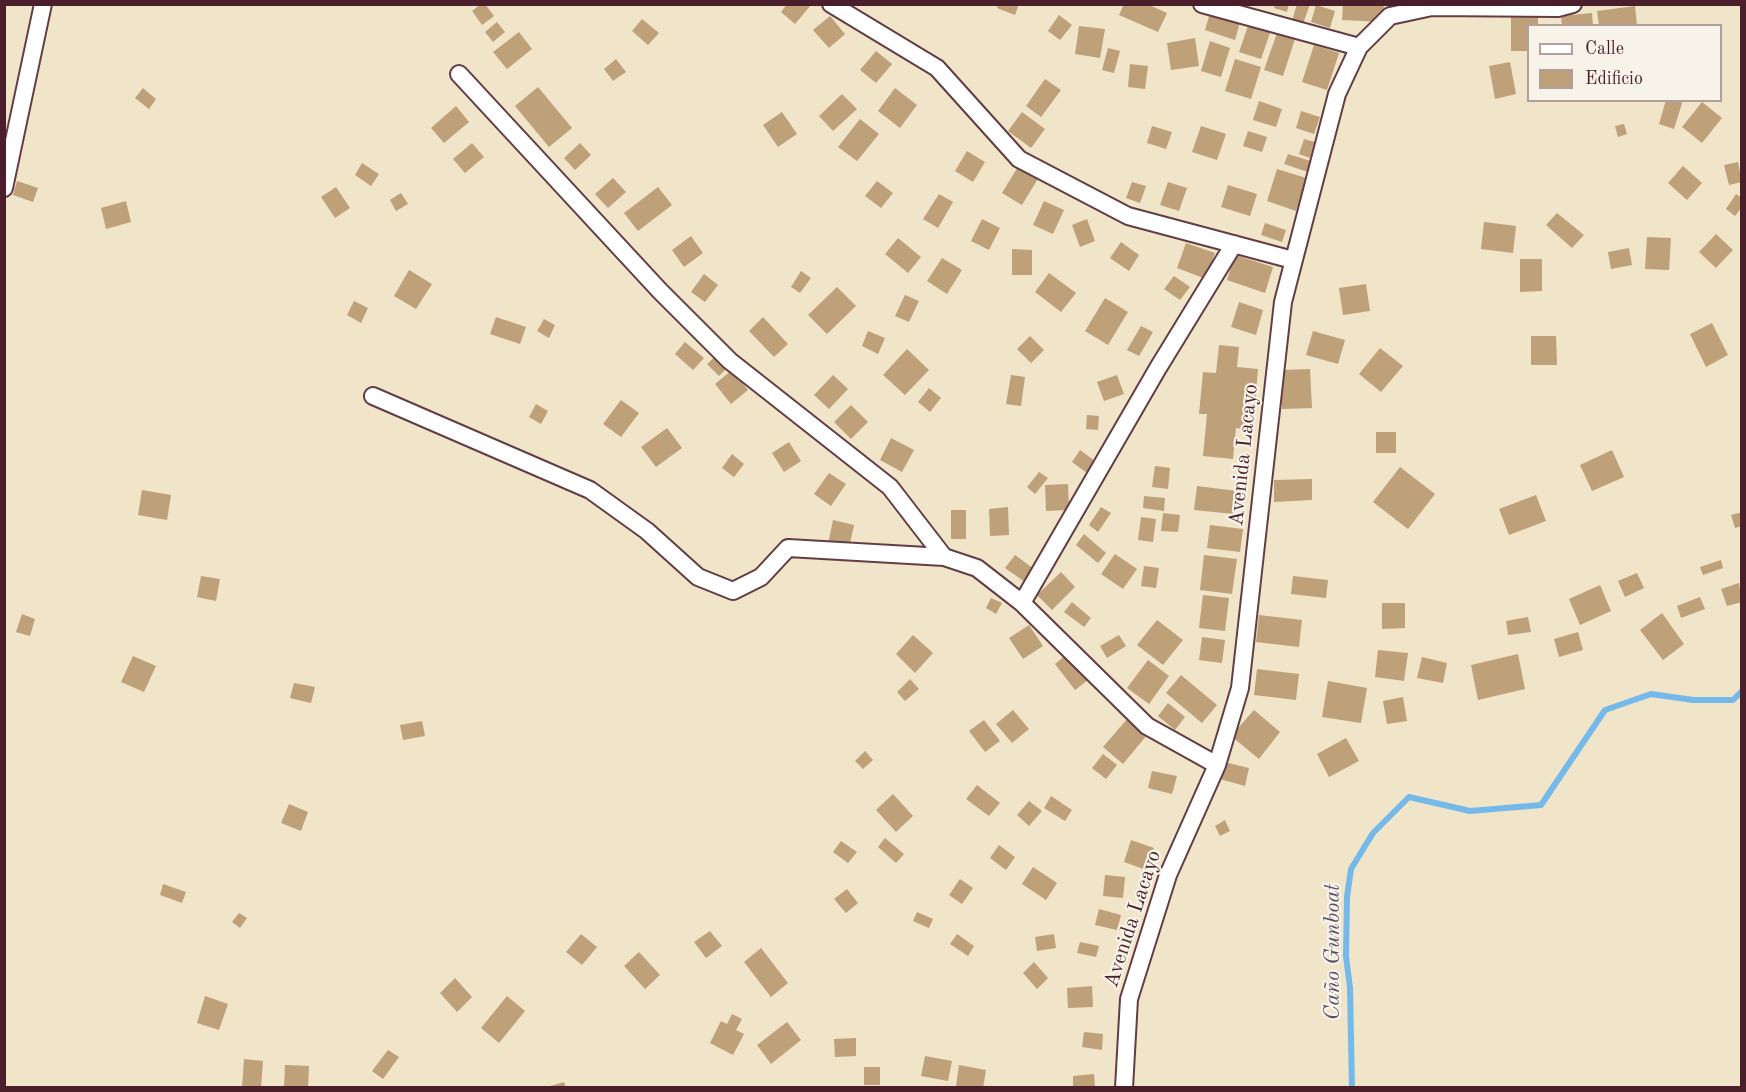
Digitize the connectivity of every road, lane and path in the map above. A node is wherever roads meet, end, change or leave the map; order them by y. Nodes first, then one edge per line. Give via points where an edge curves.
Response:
1 (44, 4) edge
2 (831, 4) edge
3 (1202, 4) edge
4 (1573, 4) edge
5 (1359, 47) junction
6 (459, 74) dead end
7 (4, 188) edge
8 (1234, 243) junction
9 (1293, 260) junction
10 (373, 396) dead end
11 (944, 557) junction
12 (1022, 603) junction
13 (1217, 765) junction
14 (1124, 1088) edge

1 - 7 street
2 - 8 street via 937,68 1019,159 1128,216
3 - 5 street
4 - 5 street, Avenida Lacayo via 1558,8 1432,7 1390,16
5 - 9 street, Avenida Lacayo via 1337,94
6 - 11 street via 730,361 890,487
8 - 9 street
8 - 12 street
9 - 13 street, Avenida Lacayo via 1283,302 1240,688
10 - 11 street via 590,490 647,531 698,577 733,591 761,577 788,548
11 - 12 street via 976,568
12 - 13 street via 1147,726
13 - 14 street, Avenida Lacayo via 1168,875 1129,999

